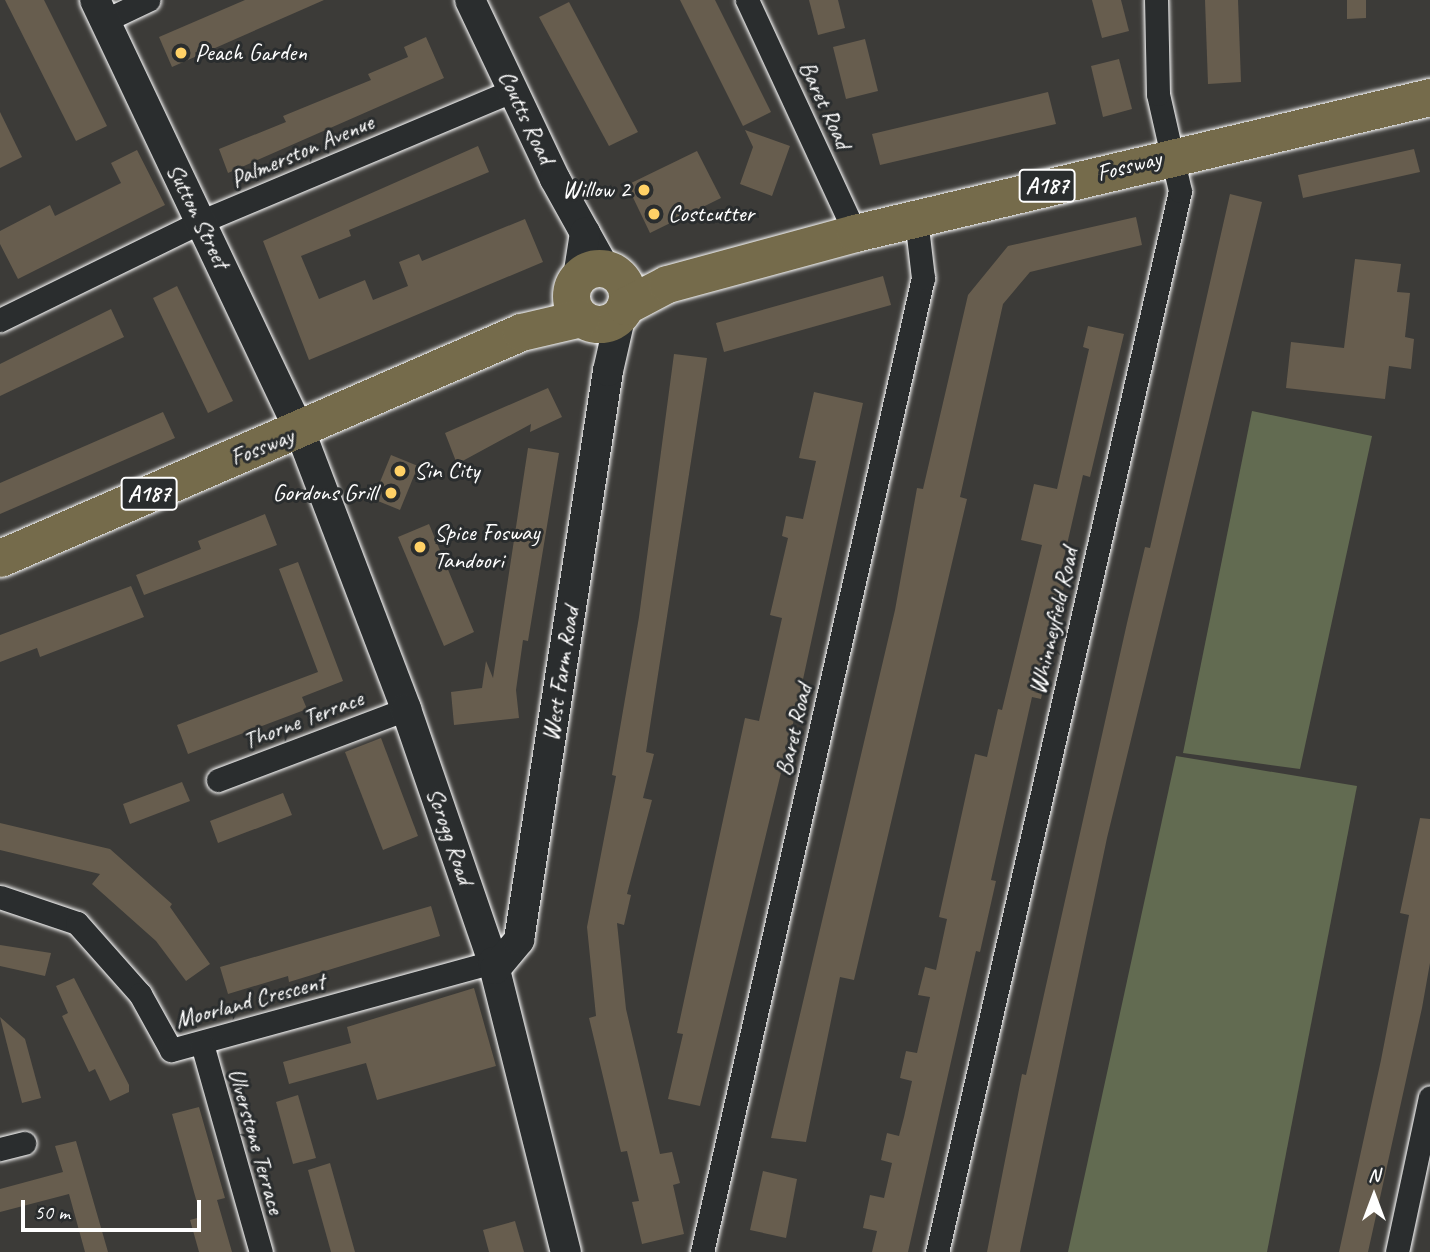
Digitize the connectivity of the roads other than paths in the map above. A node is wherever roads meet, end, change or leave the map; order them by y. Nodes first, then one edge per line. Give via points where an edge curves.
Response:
1 (148, 0) edge
2 (470, 0) edge
3 (747, 0) edge
4 (1156, 0) edge
5 (101, 10) edge
6 (514, 90) junction
7 (1430, 97) edge
8 (1172, 155) junction
9 (916, 218) junction
10 (200, 222) junction
11 (855, 233) junction
12 (598, 296) junction
13 (0, 320) edge
14 (300, 431) junction
15 (0, 558) edge
16 (406, 709) junction
17 (218, 780) dead end
18 (0, 897) edge
19 (494, 965) junction
20 (202, 1044) junction
21 (1430, 1097) edge
22 (24, 1143) dead end
23 (0, 1149) edge
24 (261, 1252) edge
25 (566, 1252) edge
26 (702, 1252) edge
27 (937, 1252) edge
28 (1397, 1252) edge

1 - 5 street
2 - 6 street, Coutts Road
3 - 11 street, Baret Road
4 - 8 street, Whinneyfield Road via 1158,94
5 - 10 street, Sutton Street
6 - 10 street, Palmerston Avenue
6 - 12 street, Coutts Road via 585,233
7 - 8 main road, Fossway / A187
8 - 9 main road, Fossway / A187
8 - 27 street, Whinneyfield Road via 1180,191
9 - 11 main road, Fossway / A187
9 - 26 street, Baret Road via 923,278
10 - 13 street, Palmerston Avenue
10 - 14 street, Sutton Street
11 - 12 main road, Fossway / A187 via 667,284
12 - 14 main road, Fossway / A187
12 - 19 street, West Farm Road via 608,371 519,940
14 - 15 main road, Fossway / A187
14 - 16 street, Scrogg Road
16 - 17 street, Thorne Terrace
16 - 19 street, Scrogg Road
18 - 20 street, Moorland Crescent via 77,923 140,994 171,1050
19 - 20 street, Moorland Crescent
19 - 25 street, Scrogg Road
20 - 24 street, Ulverstone Terrace
21 - 28 street
22 - 23 street

